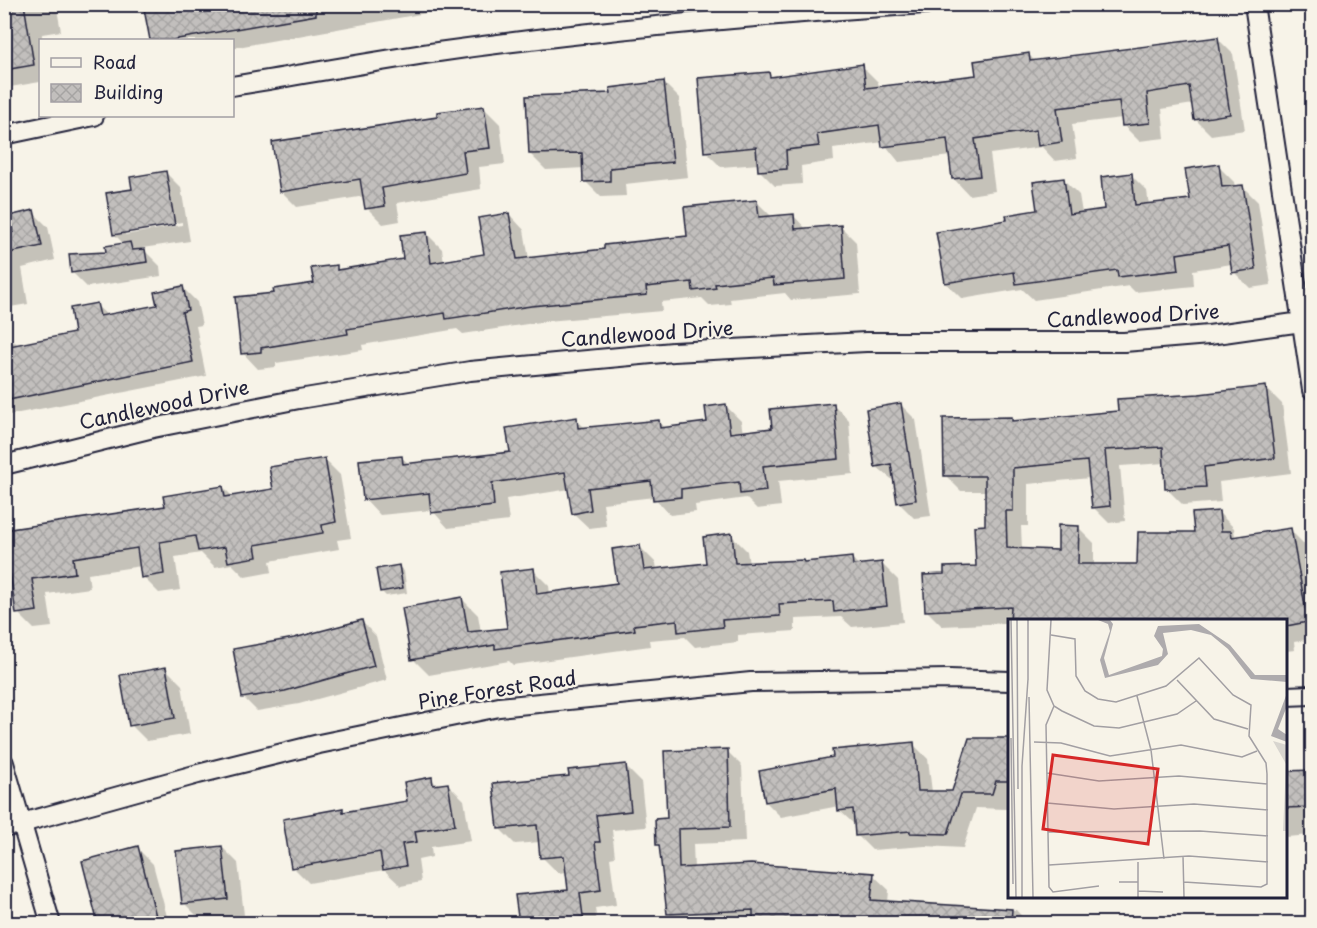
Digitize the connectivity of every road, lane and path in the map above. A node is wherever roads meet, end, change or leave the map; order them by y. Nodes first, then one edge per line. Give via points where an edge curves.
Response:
1 (925, 4) edge
2 (1254, 4) edge
3 (234, 86) edge
4 (89, 117) edge
5 (4, 135) edge
6 (1302, 322) junction
7 (1312, 390) edge
8 (4, 465) edge
9 (1008, 681) edge
10 (1312, 695) edge
11 (1287, 696) edge
12 (4, 763) edge
13 (12, 826) edge
14 (51, 924) edge

1 - 3 street via 637,28 439,52
2 - 6 street
4 - 5 street
6 - 7 street
6 - 8 street, Candlewood Drive via 1124,342 866,342 673,352 470,371 153,428
9 - 13 street, Pine Forest Road via 752,682 499,707 220,768
10 - 11 street
12 - 13 street
13 - 14 street

